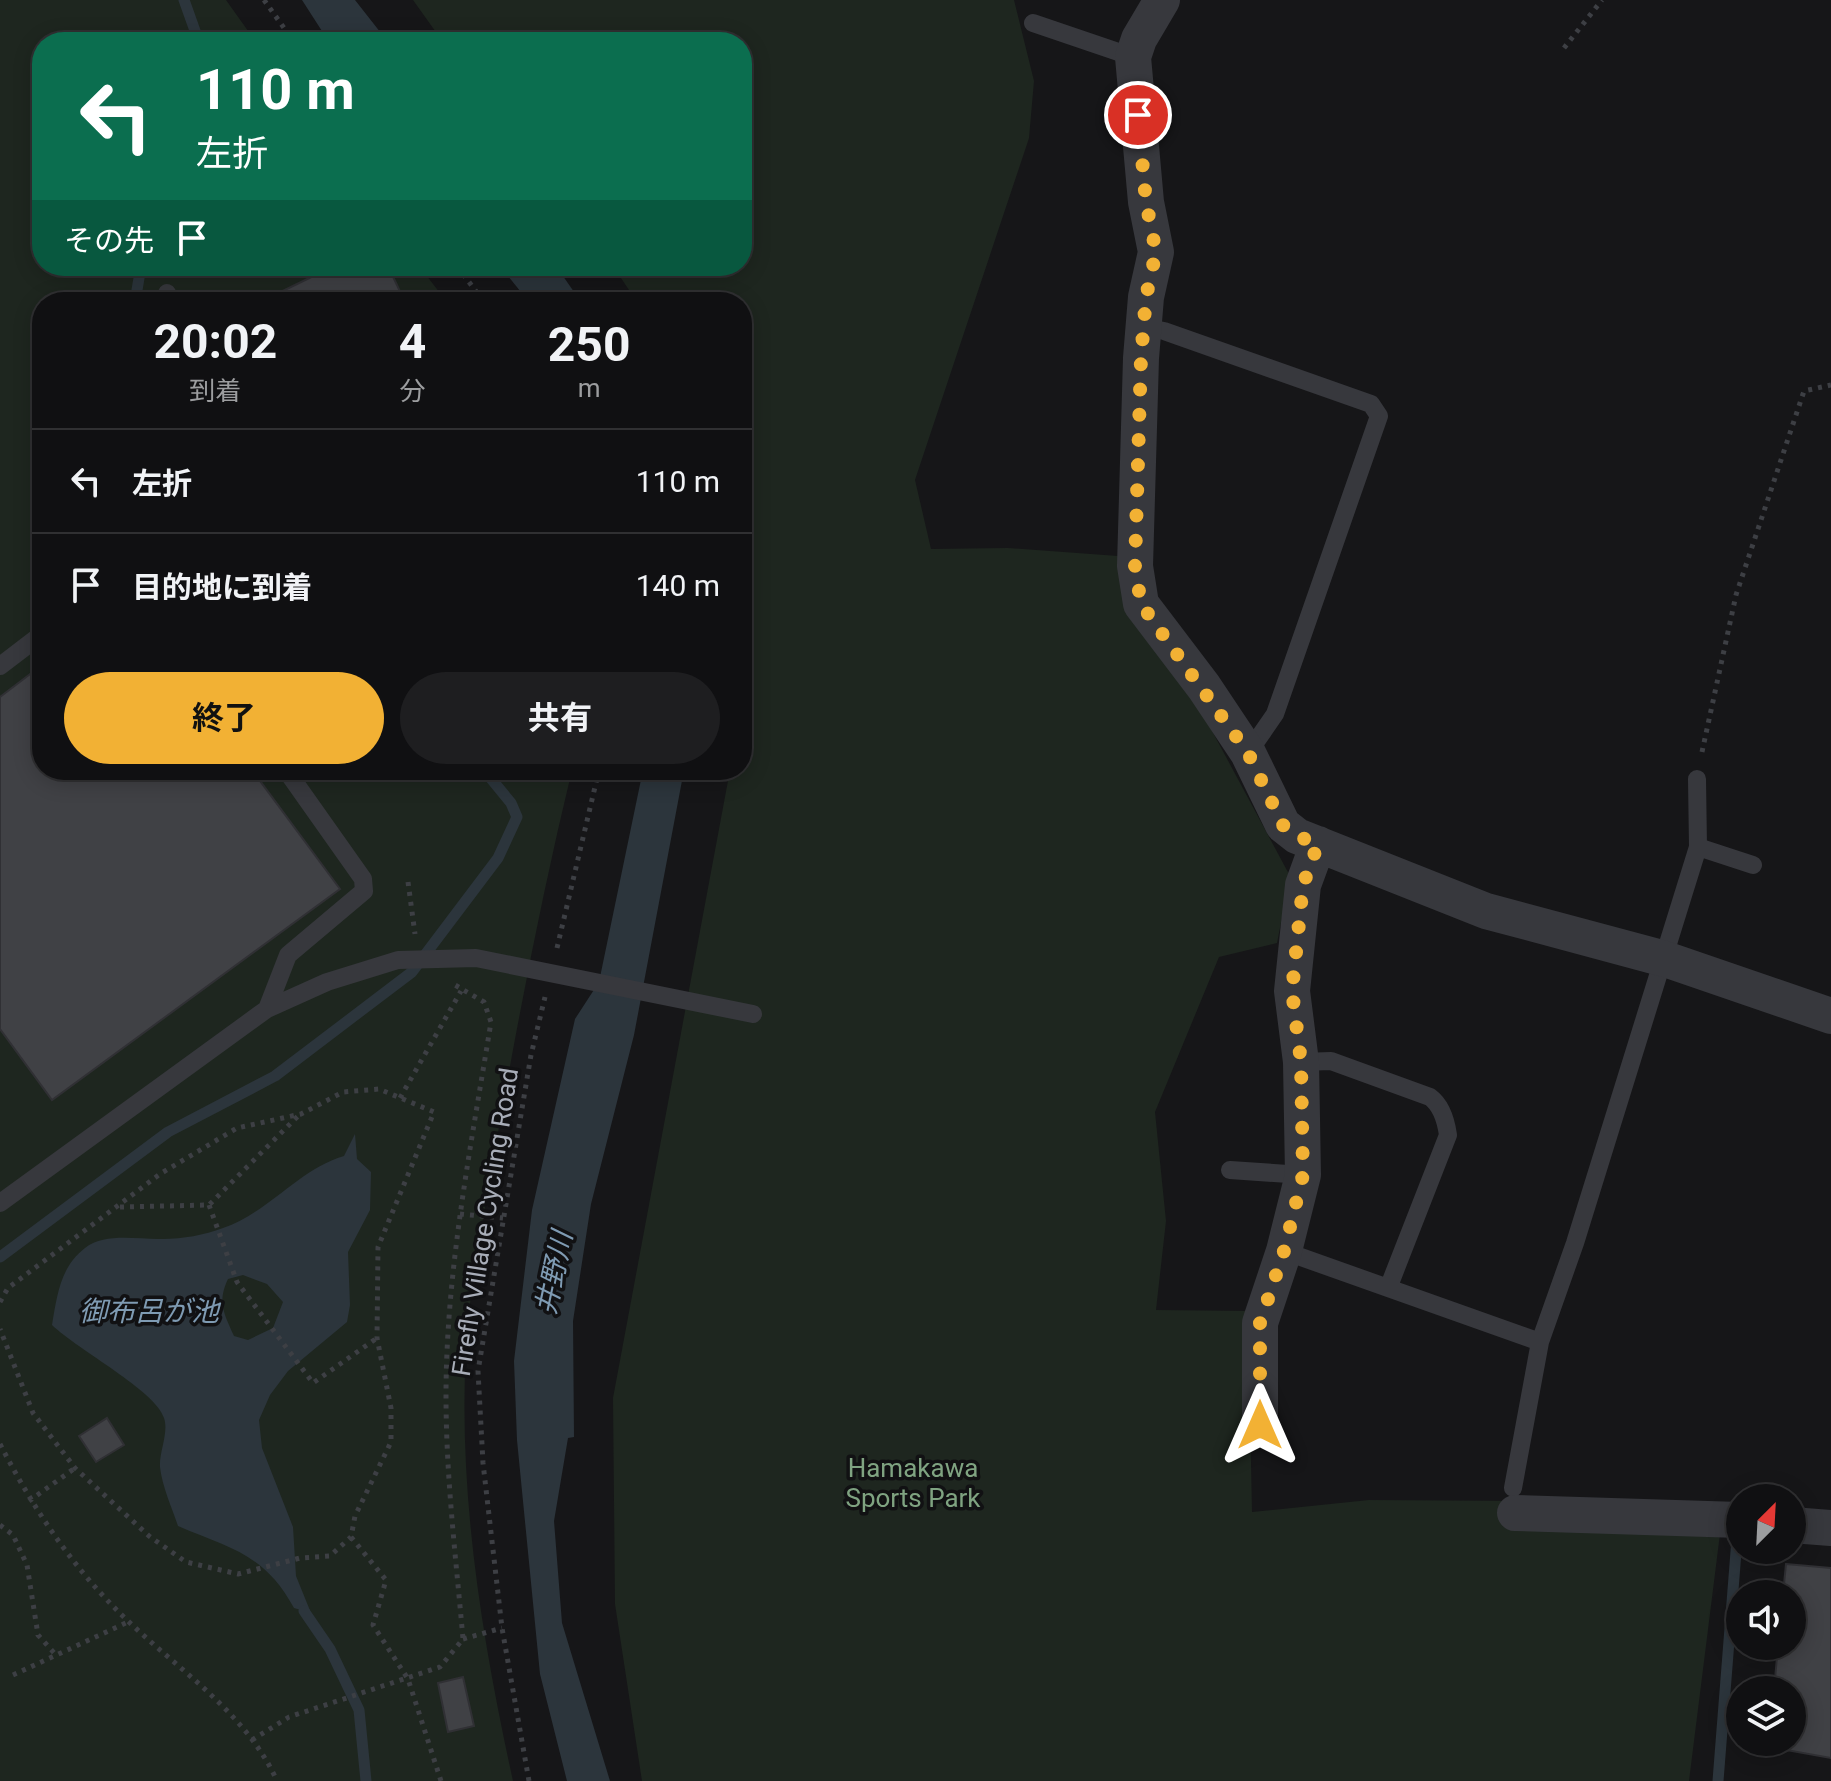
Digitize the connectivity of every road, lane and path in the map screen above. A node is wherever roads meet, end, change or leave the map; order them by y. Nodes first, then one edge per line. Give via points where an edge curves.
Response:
1 (264, 0) edge
2 (1162, 0) edge
3 (1602, 0) edge
4 (1033, 23) dead end
5 (287, 32) edge
6 (1564, 48) dead end
7 (1133, 57) junction
8 (1143, 327) junction
9 (1831, 385) edge
10 (32, 642) edge
11 (0, 666) edge
12 (1248, 753) junction
13 (1697, 779) joint
14 (293, 780) edge
15 (597, 780) edge
16 (1318, 844) junction
17 (1698, 847) junction
18 (1753, 865) dead end
19 (556, 950) dead end
20 (1665, 959) junction
21 (461, 991) dead end
22 (545, 995) dead end
23 (484, 1002) dead end
24 (267, 1009) junction
25 (753, 1014) dead end
26 (1831, 1016) edge
27 (1301, 1062) junction
28 (400, 1098) junction
29 (301, 1114) junction
30 (1230, 1170) dead end
31 (1303, 1175) junction
32 (0, 1203) edge
33 (209, 1205) junction
34 (119, 1207) junction
35 (460, 1214) junction
36 (503, 1218) junction
37 (1284, 1251) junction
38 (1389, 1286) junction
39 (0, 1302) edge
40 (0, 1329) edge
41 (377, 1338) junction
42 (1540, 1342) junction
43 (1260, 1425) dead end
44 (0, 1444) edge
45 (75, 1468) junction
46 (1514, 1500) joint
47 (29, 1501) junction
48 (1726, 1519) edge
49 (0, 1525) edge
50 (1806, 1526) edge
51 (1831, 1528) edge
52 (351, 1537) junction
53 (128, 1622) junction
54 (502, 1628) junction
55 (463, 1639) junction
56 (56, 1655) junction
57 (13, 1675) dead end
58 (408, 1679) junction
59 (252, 1740) junction
60 (277, 1781) edge
61 (441, 1781) edge
62 (529, 1781) edge

1 - 5 path
2 - 7 street
3 - 6 path
4 - 7 lane
7 - 8 street via 1146,202 1156,252
8 - 12 street via 1135,566 1141,604
8 - 12 lane via 1371,404 1379,416 1275,714
9 - 13 path via 1804,391 1736,595
10 - 11 lane
12 - 16 street via 1283,825
13 - 17 lane
14 - 24 lane via 363,879 364,891 288,955
15 - 19 path
16 - 20 street via 1486,911
16 - 27 street via 1303,885 1294,954 1292,991
17 - 18 lane
17 - 20 lane
20 - 26 street
20 - 42 lane
21 - 28 path
22 - 36 path, Firefly Village Cycling Road
23 - 35 path via 491,1022
24 - 25 lane via 327,982 398,960 476,958
24 - 32 lane
27 - 31 street
27 - 38 lane via 1331,1061 1430,1097 1447,1127
28 - 29 path via 379,1089 343,1092
28 - 41 path via 434,1112 378,1247
29 - 33 path
29 - 34 path via 237,1128 160,1174
30 - 31 lane
31 - 37 street
33 - 34 path
33 - 41 path via 237,1282 313,1383
34 - 39 path via 8,1288
35 - 36 path
35 - 55 path via 446,1398
36 - 54 path, Firefly Village Cycling Road via 478,1371
37 - 38 lane
37 - 43 street via 1260,1323
38 - 42 lane
40 - 45 path via 33,1413
41 - 52 path via 391,1408 391,1442 355,1516
42 - 46 lane
44 - 47 path
45 - 47 path
45 - 52 path via 149,1536 186,1562 238,1574 330,1556
46 - 48 street
47 - 53 path
49 - 56 path via 13,1535 27,1565 38,1635
50 - 51 street
52 - 58 path via 386,1580 373,1625
53 - 56 path
53 - 59 path via 217,1701
54 - 55 path
54 - 62 path, Firefly Village Cycling Road
55 - 58 path via 440,1667
56 - 57 path
58 - 59 path via 289,1717
58 - 61 path
59 - 60 path

